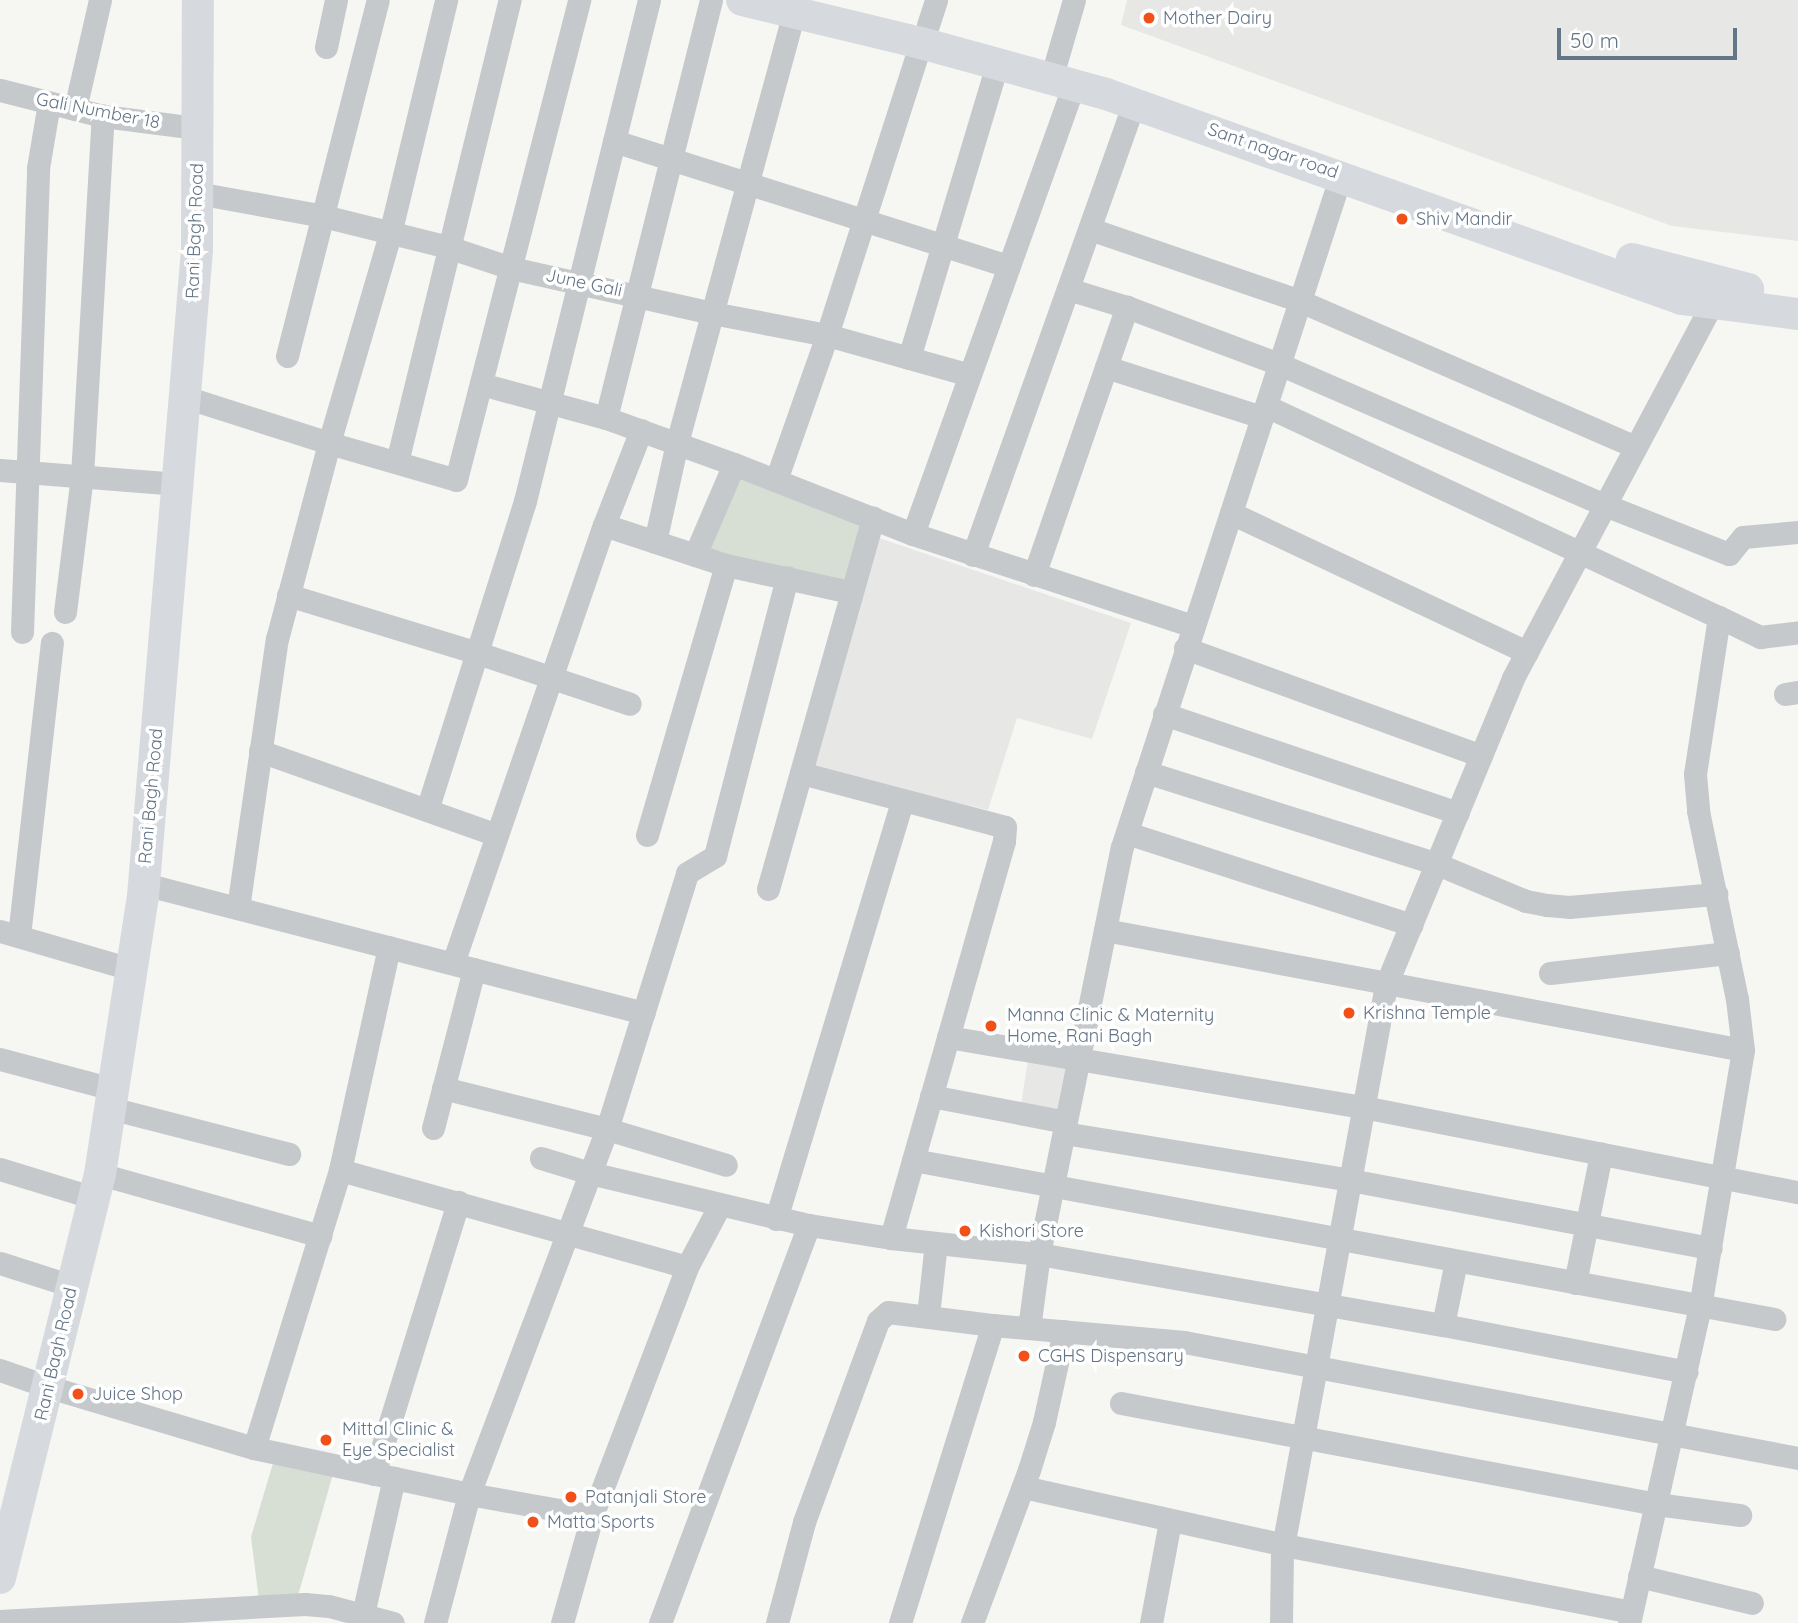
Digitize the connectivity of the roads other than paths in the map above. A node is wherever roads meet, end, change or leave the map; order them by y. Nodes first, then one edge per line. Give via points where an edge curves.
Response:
1 (100, 0) edge
2 (198, 0) edge
3 (336, 0) edge
4 (378, 0) edge
5 (446, 0) edge
6 (510, 0) edge
7 (579, 0) edge
8 (649, 0) edge
9 (711, 0) edge
10 (742, 0) edge
11 (828, 0) edge
12 (1074, 0) edge
13 (794, 13) junction
14 (929, 23) edge
15 (326, 47) dead end
16 (997, 64) junction
17 (1061, 74) junction
18 (0, 90) edge
19 (49, 103) junction
20 (1134, 103) junction
21 (75, 109) junction
22 (103, 116) junction
23 (197, 128) junction
24 (614, 141) junction
25 (671, 157) junction
26 (1341, 175) junction
27 (747, 186) junction
28 (197, 193) junction
29 (323, 216) junction
30 (865, 219) junction
31 (1090, 229) junction
32 (390, 234) junction
33 (943, 244) junction
34 (448, 247) junction
35 (1009, 266) junction
36 (511, 268) junction
37 (579, 283) junction
38 (1068, 289) junction
39 (637, 294) junction
40 (1798, 294) edge
41 (1300, 302) junction
42 (1712, 303) junction
43 (1127, 307) junction
44 (712, 313) junction
45 (1798, 314) edge
46 (827, 335) junction
47 (287, 356) dead end
48 (909, 358) junction
49 (1279, 364) junction
50 (1106, 367) junction
51 (970, 375) junction
52 (481, 384) junction
53 (185, 397) junction
54 (549, 403) junction
55 (1264, 412) junction
56 (606, 418) junction
57 (641, 430) junction
58 (329, 443) junction
59 (677, 443) junction
60 (1636, 447) junction
61 (397, 462) junction
62 (734, 464) junction
63 (0, 470) edge
64 (29, 473) junction
65 (82, 476) junction
66 (776, 480) junction
67 (178, 484) junction
68 (1605, 505) junction
69 (1231, 513) junction
70 (873, 518) junction
71 (604, 525) junction
72 (1798, 532) edge
73 (913, 534) junction
74 (656, 542) junction
75 (1580, 552) junction
76 (695, 555) junction
77 (973, 555) junction
78 (726, 565) junction
79 (1034, 575) junction
80 (787, 577) junction
81 (850, 592) junction
82 (288, 595) junction
83 (65, 612) dead end
84 (1719, 617) junction
85 (1193, 626) junction
86 (22, 632) dead end
87 (1798, 632) edge
88 (52, 643) dead end
89 (1185, 648) junction
90 (475, 652) junction
91 (1527, 652) junction
92 (552, 677) junction
93 (630, 704) dead end
94 (1164, 714) junction
95 (260, 751) junction
96 (1481, 756) junction
97 (1146, 772) junction
98 (801, 773) junction
99 (902, 801) junction
100 (427, 810) junction
101 (1458, 813) junction
102 (1127, 833) junction
103 (497, 835) junction
104 (648, 835) dead end
105 (1437, 864) junction
106 (144, 884) junction
107 (768, 889) dead end
108 (1716, 894) junction
109 (238, 908) junction
110 (1411, 925) junction
111 (1105, 930) junction
112 (9, 933) edge
113 (389, 947) junction
114 (1728, 953) junction
115 (463, 966) junction
116 (131, 970) junction
117 (1550, 973) dead end
118 (1386, 985) junction
119 (644, 1013) junction
120 (948, 1037) junction
121 (1743, 1050) junction
122 (0, 1059) edge
123 (1079, 1059) junction
124 (443, 1088) junction
125 (931, 1096) junction
126 (112, 1098) junction
127 (1363, 1107) junction
128 (1065, 1127) junction
129 (433, 1128) dead end
130 (607, 1129) junction
131 (289, 1154) dead end
132 (1601, 1154) junction
133 (541, 1158) dead end
134 (914, 1160) junction
135 (726, 1165) dead end
136 (0, 1169) edge
137 (340, 1170) junction
138 (590, 1173) junction
139 (1723, 1178) junction
140 (1350, 1180) junction
141 (97, 1186) junction
142 (1054, 1186) junction
143 (1798, 1192) edge
144 (458, 1202) junction
145 (720, 1205) junction
146 (776, 1219) junction
147 (1587, 1224) junction
148 (809, 1225) junction
149 (567, 1235) junction
150 (320, 1236) junction
151 (891, 1238) junction
152 (1340, 1238) junction
153 (936, 1243) junction
154 (1711, 1248) junction
155 (1039, 1254) junction
156 (1456, 1261) junction
157 (0, 1263) edge
158 (687, 1267) junction
159 (1574, 1283) junction
160 (72, 1286) junction
161 (1328, 1304) junction
162 (1700, 1306) junction
163 (928, 1315) junction
164 (1774, 1319) dead end
165 (993, 1325) junction
166 (1443, 1325) junction
167 (1029, 1328) junction
168 (1065, 1331) junction
169 (1316, 1367) junction
170 (0, 1370) edge
171 (1687, 1372) junction
172 (48, 1387) junction
173 (1121, 1403) dead end
174 (1673, 1436) junction
175 (1303, 1438) junction
176 (254, 1448) junction
177 (1798, 1458) edge
178 (384, 1476) junction
179 (1023, 1487) junction
180 (469, 1494) junction
181 (1656, 1504) junction
182 (9, 1505) edge
183 (1740, 1515) dead end
184 (592, 1516) junction
185 (1170, 1521) junction
186 (1284, 1545) junction
187 (1639, 1576) junction
188 (0, 1578) edge
189 (1752, 1603) dead end
190 (1630, 1617) edge
191 (362, 1619) edge
192 (0, 1620) edge
193 (393, 1623) edge
194 (435, 1623) edge
195 (562, 1623) edge
196 (660, 1623) edge
197 (777, 1623) edge
198 (900, 1623) edge
199 (972, 1623) edge
200 (1151, 1623) edge
201 (1281, 1623) edge

1 - 21 street
2 - 23 street, Rani Bagh Road
3 - 15 street
4 - 29 street
5 - 32 street
6 - 34 street
7 - 36 street
8 - 24 street
9 - 25 street
10 - 13 street, Sant nagar road
11 - 14 street, Sant nagar road
12 - 17 street
13 - 14 street, Sant nagar road
13 - 27 street
14 - 16 street, Sant nagar road
14 - 17 street, Sant nagar road
14 - 30 street
16 - 17 street, Sant nagar road
16 - 33 street
17 - 20 street, Sant nagar road
17 - 35 street
17 - 40 street, Sant nagar road via 1092,67 1656,268 1751,290
18 - 19 street, Gali Number 18
19 - 21 street, Gali Number 18
19 - 64 street via 38,168
20 - 26 street, Sant nagar road
20 - 31 street
21 - 22 street, Gali Number 18
22 - 23 street, Gali Number 18
22 - 65 street
23 - 28 street, Rani Bagh Road
24 - 25 street
24 - 37 street
25 - 27 street
25 - 39 street
26 - 41 street
26 - 42 street, Sant nagar road via 1682,299
27 - 30 street
27 - 44 street
28 - 29 street, June Gali
28 - 53 street, Rani Bagh Road
29 - 32 street, June Gali
29 - 47 street
30 - 33 street
30 - 46 street
31 - 38 street
31 - 41 street
32 - 34 street, June Gali
32 - 58 street
33 - 35 street
33 - 48 street
34 - 36 street, June Gali
34 - 61 street
35 - 51 street
36 - 37 street, June Gali
36 - 52 street
37 - 39 street, June Gali
37 - 54 street
38 - 43 street
38 - 77 street
39 - 44 street, June Gali
39 - 56 street
41 - 49 street
41 - 60 street
42 - 45 street, Sant nagar road
42 - 60 street
43 - 49 street
43 - 50 street
44 - 46 street, June Gali
44 - 59 street
46 - 48 street, June Gali
46 - 66 street
48 - 51 street, June Gali
49 - 55 street
49 - 68 street
50 - 55 street
50 - 79 street
51 - 73 street
52 - 54 street
52 - 61 street via 456,480
53 - 58 street
53 - 67 street, Rani Bagh Road
54 - 56 street
54 - 90 street via 525,501
55 - 69 street
55 - 75 street
56 - 57 street
57 - 59 street
57 - 71 street
58 - 61 street
58 - 82 street
59 - 62 street
59 - 74 street
60 - 68 street
62 - 66 street
62 - 76 street
63 - 64 street
64 - 65 street
64 - 86 street
65 - 67 street
65 - 83 street
66 - 70 street
67 - 106 street, Rani Bagh Road
68 - 72 street via 1729,554 1743,537
68 - 75 street
69 - 85 street
69 - 91 street
70 - 73 street
70 - 81 street
71 - 74 street
71 - 92 street
73 - 77 street
74 - 76 street
75 - 84 street
75 - 91 street
76 - 78 street
77 - 79 street
78 - 80 street
78 - 104 street
79 - 85 street
80 - 81 street
80 - 119 street via 715,856 687,873
81 - 98 street
82 - 90 street
82 - 95 street
84 - 87 street via 1760,636
84 - 108 street via 1695,774
85 - 89 street
88 - 112 street
89 - 94 street
89 - 96 street
90 - 92 street
90 - 100 street
91 - 96 street
92 - 93 street
92 - 103 street
94 - 97 street
94 - 101 street
95 - 100 street
95 - 109 street
96 - 101 street
97 - 102 street
97 - 105 street
98 - 99 street
98 - 107 street
99 - 120 street via 1005,827
99 - 146 street
100 - 103 street
101 - 105 street
102 - 110 street
102 - 111 street
103 - 115 street
105 - 108 street via 1526,901 1547,905
105 - 110 street
106 - 109 street
106 - 116 street, Rani Bagh Road
108 - 114 street
109 - 113 street
110 - 118 street
111 - 118 street
111 - 123 street
112 - 116 street
113 - 115 street
113 - 137 street
114 - 117 street
114 - 121 street
115 - 119 street
115 - 124 street
116 - 126 street, Rani Bagh Road
118 - 121 street
118 - 127 street
119 - 130 street
120 - 123 street
120 - 125 street
121 - 139 street
122 - 126 street
123 - 127 street
123 - 128 street
124 - 129 street
124 - 130 street
125 - 128 street
125 - 134 street
126 - 131 street
126 - 141 street, Rani Bagh Road
127 - 132 street
127 - 140 street
128 - 140 street
128 - 142 street
130 - 135 street
130 - 138 street
132 - 139 street
132 - 147 street
133 - 138 street
134 - 142 street
134 - 151 street
136 - 141 street
137 - 144 street
137 - 150 street
138 - 145 street
138 - 149 street
139 - 143 street
139 - 154 street
140 - 147 street
140 - 152 street
141 - 150 street
141 - 160 street, Rani Bagh Road
142 - 152 street
142 - 155 street
144 - 149 street
144 - 178 street
145 - 146 street
145 - 158 street
146 - 148 street
147 - 154 street
147 - 159 street
148 - 151 street
148 - 196 street
149 - 158 street
149 - 180 street
150 - 176 street
151 - 153 street
152 - 156 street
152 - 161 street
153 - 155 street
153 - 163 street
154 - 162 street
155 - 161 street
155 - 167 street
156 - 159 street
156 - 166 street
157 - 160 street
158 - 184 street
159 - 162 street
160 - 172 street, Rani Bagh Road
161 - 166 street
161 - 169 street
162 - 164 street
162 - 171 street
163 - 165 street
163 - 197 street via 888,1312 878,1321 804,1522
165 - 167 street
165 - 198 street
166 - 171 street
167 - 168 street
168 - 169 street via 1184,1342
168 - 179 street
169 - 174 street
169 - 175 street
170 - 172 street
171 - 174 street
172 - 176 street
172 - 182 street, Rani Bagh Road
173 - 175 street
174 - 177 street
174 - 181 street
175 - 181 street
175 - 186 street
176 - 178 street
178 - 180 street
178 - 191 street
179 - 185 street
179 - 199 street
180 - 184 street
180 - 194 street
181 - 183 street
181 - 187 street
182 - 188 street, Rani Bagh Road
184 - 195 street
185 - 186 street
185 - 200 street
186 - 190 street
186 - 201 street
187 - 189 street
187 - 190 street
191 - 192 street via 305,1604
191 - 193 street

